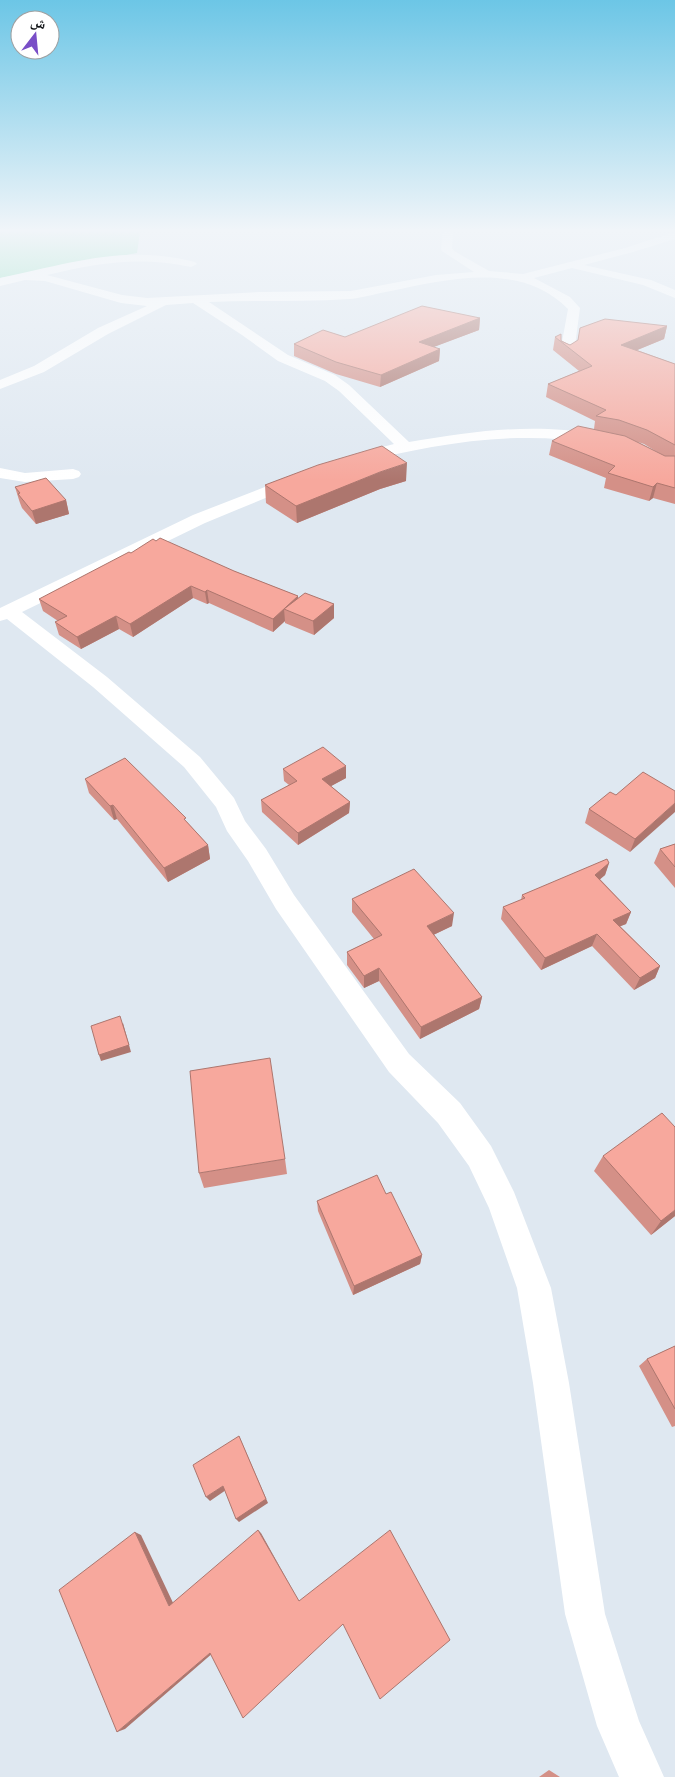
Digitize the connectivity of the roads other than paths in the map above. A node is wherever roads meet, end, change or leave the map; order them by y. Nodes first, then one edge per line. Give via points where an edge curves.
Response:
1 (139, 314) edge
2 (219, 314) edge
3 (574, 314) edge
4 (567, 353) edge
5 (0, 385) edge
6 (618, 443) edge
7 (405, 446) junction
8 (338, 464) edge
9 (0, 472) edge
10 (314, 473) edge
11 (73, 474) dead end
12 (5, 613) edge
13 (642, 1777) edge

1 - 5 street via 39,369
2 - 7 street via 283,358 330,378
3 - 4 street
6 - 7 street via 576,434 521,431
7 - 8 street
9 - 11 street via 6,476 34,477
10 - 12 street via 199,519
12 - 13 street via 107,688 192,762 226,804 235,825 285,902 399,1063 449,1113 480,1156 503,1203 534,1288 584,1614 619,1726

